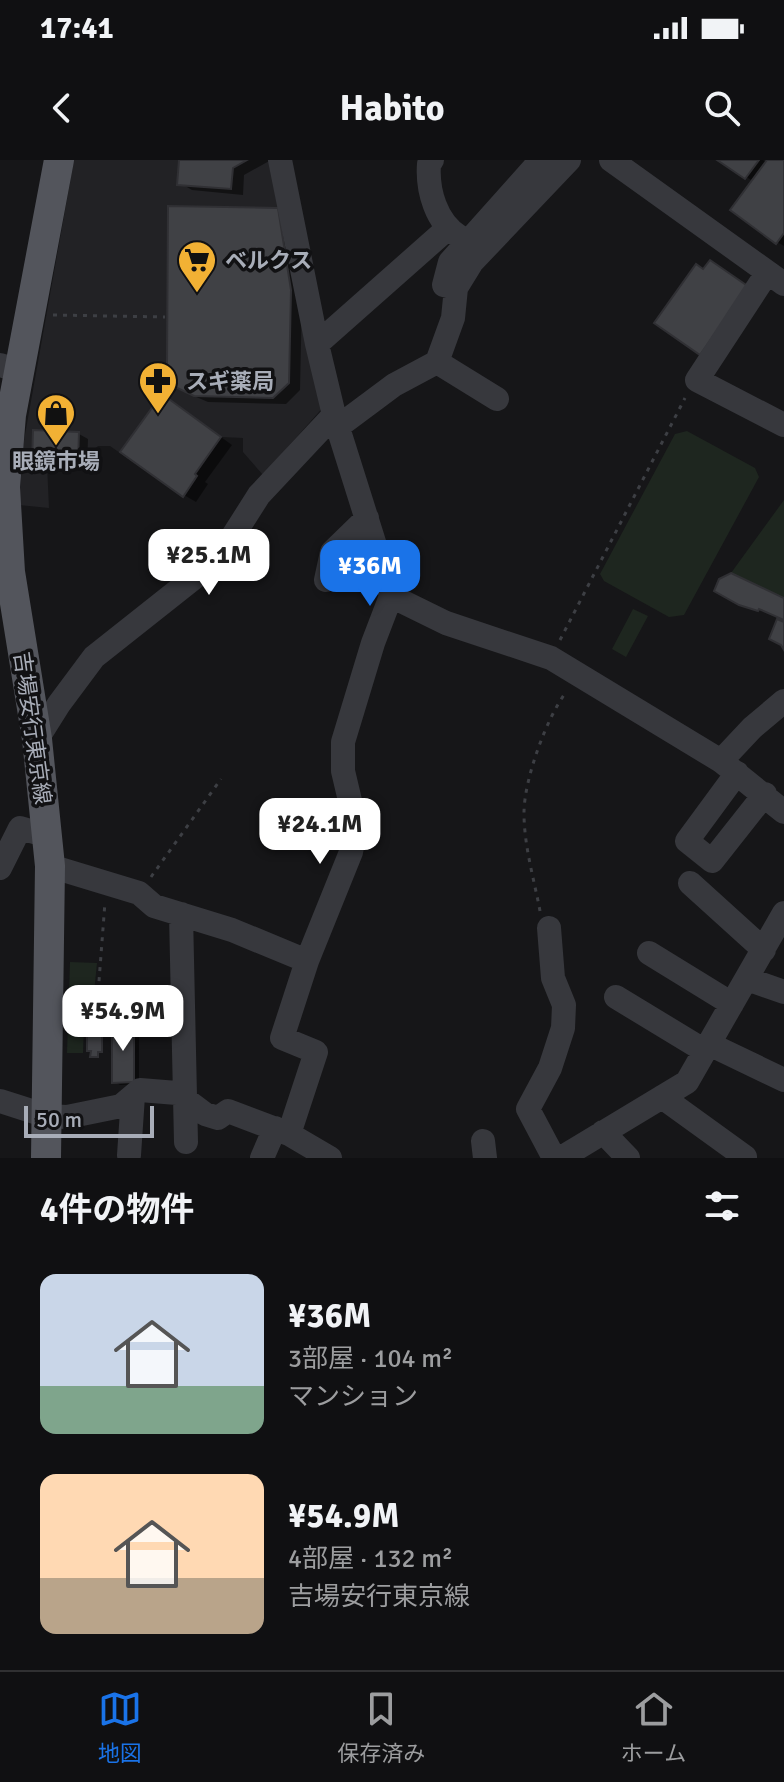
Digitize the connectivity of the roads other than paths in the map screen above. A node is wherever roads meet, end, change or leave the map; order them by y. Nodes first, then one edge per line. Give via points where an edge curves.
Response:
1 (59, 160) edge
2 (280, 160) edge
3 (432, 160) edge
4 (541, 160) edge
5 (569, 160) edge
6 (611, 160) edge
7 (457, 235) junction
8 (776, 279) edge
9 (456, 288) junction
10 (317, 344) junction
11 (437, 362) junction
12 (10, 368) edge
13 (497, 399) dead end
14 (337, 420) junction
15 (784, 425) edge
16 (367, 518) junction
17 (5, 572) edge
18 (326, 580) dead end
19 (391, 596) junction
20 (784, 701) edge
21 (37, 739) junction
22 (729, 767) junction
23 (765, 794) junction
24 (784, 812) edge
25 (48, 836) junction
26 (50, 866) junction
27 (0, 868) edge
28 (690, 883) dead end
29 (784, 913) edge
30 (181, 914) junction
31 (549, 928) road end
32 (764, 950) junction
33 (649, 953) dead end
34 (307, 961) junction
35 (747, 979) junction
36 (781, 986) edge
37 (616, 997) dead end
38 (732, 1004) junction
39 (707, 1048) junction
40 (784, 1080) edge
41 (133, 1096) junction
42 (662, 1097) junction
43 (186, 1100) junction
44 (0, 1101) edge
45 (47, 1116) junction
46 (282, 1131) junction
47 (603, 1132) junction
48 (186, 1142) dead end
49 (129, 1155) dead end
50 (745, 1157) edge
51 (46, 1158) edge
52 (262, 1158) edge
53 (330, 1158) edge
54 (554, 1158) edge
55 (561, 1158) edge
56 (628, 1158) edge

1 - 12 main road, 吉場安行東京線
2 - 10 street
3 - 7 street via 428,183
4 - 7 street
5 - 9 street via 472,262
6 - 8 street
7 - 9 street via 463,249 450,262 444,285
7 - 10 street
8 - 15 street via 697,380
9 - 11 street via 453,318
10 - 14 street
11 - 13 street
11 - 14 street
12 - 17 main road, 吉場安行東京線
14 - 16 street
14 - 21 street via 259,495 219,558 94,657
16 - 18 street via 332,552
16 - 19 street
17 - 21 main road, 吉場安行東京線
19 - 22 street via 446,623 551,658
19 - 34 street via 343,742 343,771 356,826 351,852
20 - 22 street via 752,728
21 - 25 main road, 吉場安行東京線
22 - 23 street
22 - 23 street via 687,841 712,861
23 - 24 street
25 - 26 main road, 吉場安行東京線
25 - 27 street via 20,828
26 - 30 street via 139,893 154,906
26 - 45 main road, 吉場安行東京線
28 - 32 street
29 - 32 street
30 - 34 street
30 - 43 street
31 - 54 street via 553,978 564,1005 563,1028 528,1109
32 - 35 street
33 - 38 street
34 - 46 street via 282,1038 316,1052
35 - 36 street
35 - 38 street
37 - 39 street
38 - 39 street
39 - 40 street
39 - 42 street via 687,1082
41 - 43 street via 140,1090 177,1093
41 - 45 street via 121,1106
41 - 49 street
42 - 47 street
42 - 50 street
43 - 46 street via 205,1114 218,1118 228,1111
43 - 48 street
44 - 45 street
45 - 51 main road, 吉場安行東京線
46 - 52 street
46 - 53 street
47 - 55 street
47 - 56 street

